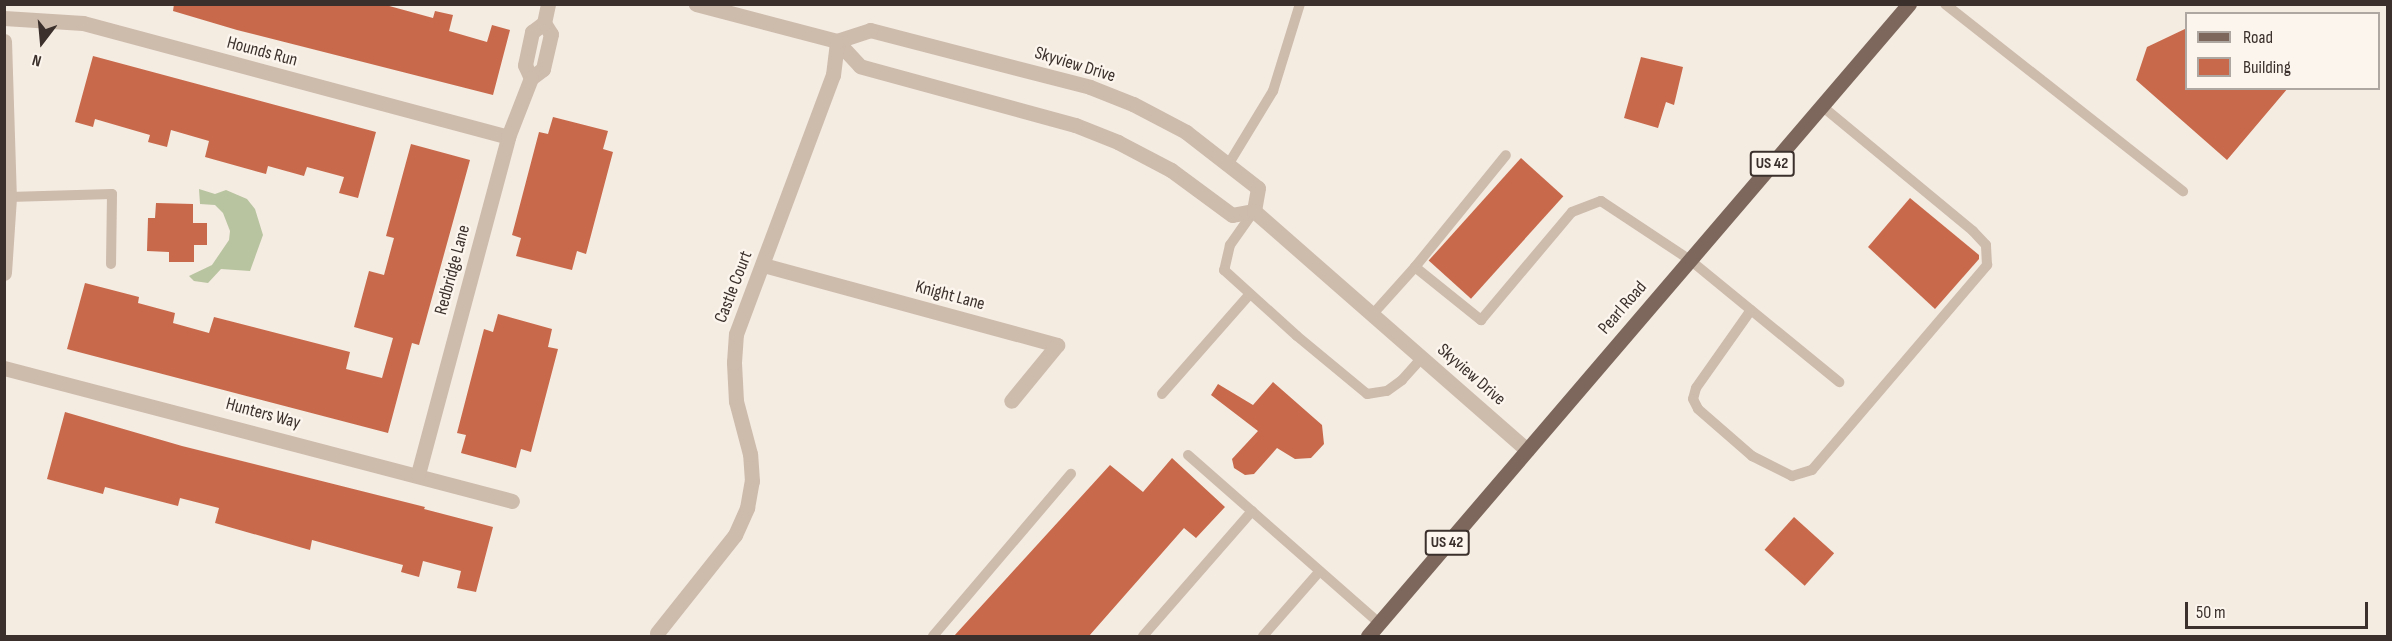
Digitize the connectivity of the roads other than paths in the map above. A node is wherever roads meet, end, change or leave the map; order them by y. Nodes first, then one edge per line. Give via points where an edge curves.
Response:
1 (548, 4) edge
2 (696, 4) edge
3 (1300, 4) edge
4 (1909, 4) edge
5 (1945, 4) edge
6 (4, 18) edge
7 (4, 40) edge
8 (837, 41) junction
9 (1822, 106) junction
10 (6, 114) edge
11 (508, 137) junction
12 (1506, 155) dead end
13 (1228, 165) junction
14 (2183, 191) dead end
15 (9, 197) junction
16 (1254, 211) junction
17 (1690, 260) junction
18 (111, 264) dead end
19 (763, 265) junction
20 (1415, 267) junction
21 (4, 273) edge
22 (1250, 294) junction
23 (1751, 310) junction
24 (1372, 315) junction
25 (1422, 358) junction
26 (4, 368) edge
27 (1839, 382) dead end
28 (1162, 394) dead end
29 (1011, 401) dead end
30 (1527, 450) junction
31 (1188, 455) dead end
32 (418, 474) junction
33 (1071, 474) dead end
34 (512, 501) dead end
35 (1252, 511) junction
36 (1320, 571) junction
37 (1379, 623) junction
38 (657, 633) dead end
39 (933, 636) edge
40 (1143, 636) edge
41 (1263, 636) edge
42 (1368, 636) edge

1 - 11 street, Redbridge Lane via 544,23 551,34 543,69 531,78
2 - 8 street
3 - 13 lane via 1273,91
4 - 9 main road, Pearl Road / US 42
5 - 14 lane
6 - 11 street, Hounds Run via 83,22
7 - 10 street
8 - 13 street, Skyview Drive via 870,30 1090,87 1186,132
8 - 16 street via 860,66 1075,125 1171,170 1232,215
8 - 19 street, Castle Court via 833,75
9 - 17 main road, Pearl Road / US 42
9 - 23 lane via 1973,231 1986,245 1987,265 1812,470 1792,476 1752,456 1698,410 1693,399 1696,388
10 - 15 street
11 - 32 street, Redbridge Lane
12 - 20 lane
13 - 16 street, Skyview Drive via 1258,188
15 - 18 lane via 112,194
15 - 21 street
16 - 22 lane via 1230,245 1224,270
16 - 24 street, Skyview Drive
17 - 20 lane via 1601,201 1572,212 1481,320
17 - 23 lane
17 - 30 main road, Pearl Road / US 42
19 - 29 street, Knight Lane via 1056,345
19 - 38 street, Castle Court via 736,334 734,362 736,401 750,454 752,481 747,508 735,535
20 - 24 lane
22 - 25 lane via 1367,394 1387,390
22 - 28 lane
23 - 27 lane
24 - 25 street, Skyview Drive
25 - 30 street, Skyview Drive
26 - 32 street, Hunters Way
30 - 37 main road, Pearl Road / US 42
31 - 35 lane
32 - 34 street, Hunters Way
33 - 39 lane
35 - 36 lane
35 - 40 lane
36 - 37 lane
36 - 41 lane
37 - 42 main road, Pearl Road / US 42

